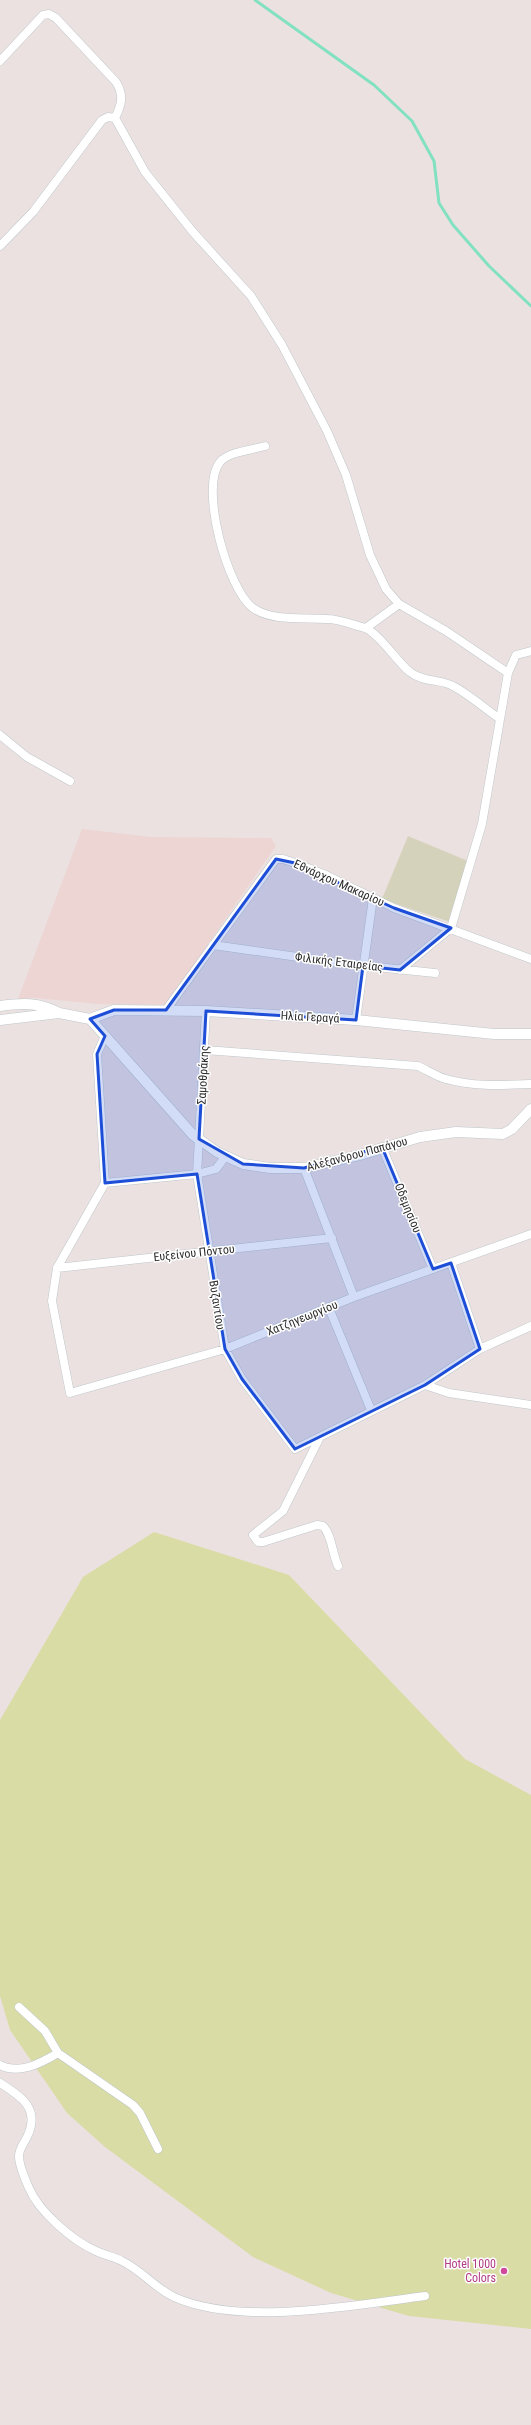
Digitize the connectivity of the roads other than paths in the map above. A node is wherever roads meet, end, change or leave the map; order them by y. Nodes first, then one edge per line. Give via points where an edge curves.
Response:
1 (0, 61) edge
2 (115, 118) junction
3 (0, 246) edge
4 (265, 446) dead end
5 (399, 604) junction
6 (366, 628) junction
7 (531, 651) edge
8 (508, 673) junction
9 (500, 719) junction
10 (0, 735) edge
11 (70, 782) dead end
12 (373, 898) junction
13 (451, 928) junction
14 (213, 945) junction
15 (531, 959) edge
16 (363, 966) junction
17 (400, 970) junction
18 (435, 974) dead end
19 (0, 1006) edge
20 (166, 1010) junction
21 (206, 1011) junction
22 (59, 1013) junction
23 (90, 1019) junction
24 (0, 1020) edge
25 (356, 1020) junction
26 (531, 1034) edge
27 (105, 1036) junction
28 (205, 1050) junction
29 (531, 1084) edge
30 (531, 1109) edge
31 (198, 1139) junction
32 (382, 1147) junction
33 (225, 1157) junction
34 (304, 1168) junction
35 (197, 1174) junction
36 (105, 1183) junction
37 (531, 1234) edge
38 (332, 1238) junction
39 (209, 1251) junction
40 (451, 1263) junction
41 (56, 1268) junction
42 (433, 1269) junction
43 (354, 1297) junction
44 (329, 1308) junction
45 (531, 1326) edge
46 (225, 1349) junction
47 (480, 1349) junction
48 (425, 1385) junction
49 (531, 1405) edge
50 (371, 1410) junction
51 (320, 1437) junction
52 (338, 1566) dead end
53 (20, 2007) dead end
54 (58, 2053) junction
55 (0, 2065) edge
56 (0, 2083) edge
57 (158, 2149) dead end
58 (425, 2296) dead end

1 - 2 street via 43,16 49,14 56,18 116,82 122,92 121,107
2 - 3 street via 108,117 102,120 33,212
2 - 5 street via 145,172 201,241 251,296 282,345 327,430 346,475 375,566 386,589
4 - 6 street via 224,458 219,463 213,481 214,516 238,591 253,608 263,613 274,616 328,618
5 - 6 street
5 - 8 street via 452,635
6 - 9 street via 398,657 410,672 452,685
7 - 8 street via 516,655
8 - 9 street
9 - 13 street via 482,824
10 - 11 street via 27,757
12 - 13 street, Εθνάρχου Μακαρίου
12 - 14 street, Εθνάρχου Μακαρίου via 326,875 283,859 276,859
12 - 16 street
13 - 15 street, Εθνάρχου Μακαρίου
13 - 17 street, Φιλικής Εταιρείας
14 - 16 street, Φιλικής Εταιρείας
14 - 20 street, Εθνάρχου Μακαρίου
16 - 17 street, Φιλικής Εταιρείας
16 - 25 street
17 - 18 street
19 - 22 street via 26,1003 50,1008
20 - 21 street, Ηλία Γεραγά
20 - 23 street, Ηλία Γεραγά via 114,1010
21 - 25 street, Ηλία Γεραγά
21 - 28 street, Σαμοθράκης
22 - 23 street
22 - 24 street
23 - 27 street, Αλέξανδρου Παπάγου
25 - 26 street, Ηλία Γεραγά via 494,1034
27 - 31 street, Αλέξανδρου Παπάγου
27 - 36 street via 97,1054
28 - 29 street via 418,1066 445,1079 458,1082 498,1086
28 - 31 street, Σαμοθράκης
30 - 32 street, Αλέξανδρου Παπάγου via 512,1129 503,1134 456,1132 420,1137
31 - 33 street, Αλέξανδρου Παπάγου
31 - 35 street, Βυζαντίου
32 - 34 street, Αλέξανδρου Παπάγου via 360,1155
32 - 42 street, Οδεμησίου
33 - 34 street, Αλέξανδρου Παπάγου via 258,1167
33 - 35 street via 216,1169
34 - 38 street
35 - 36 street
35 - 39 street, Βυζαντίου
36 - 41 street
37 - 40 street, Χατζηγεωργίου
38 - 39 street, Ευξείνου Πόντου
38 - 43 street
39 - 41 street, Ευξείνου Πόντου
39 - 46 street, Βυζαντίου
40 - 42 street, Χατζηγεωργίου
40 - 47 street
41 - 46 street, Χατζηγεωργίου via 52,1301 70,1393
42 - 43 street, Χατζηγεωργίου
43 - 44 street, Χατζηγεωργίου
44 - 46 street, Χατζηγεωργίου
44 - 50 street
45 - 47 street
46 - 51 street, Βυζαντίου via 242,1379 295,1450
47 - 48 street
48 - 49 street via 449,1393
48 - 50 street
50 - 51 street
51 - 52 street via 283,1511 253,1535 258,1542 263,1542 317,1525 323,1526 329,1535 332,1553
53 - 54 street via 45,2031
54 - 55 street via 20,2070
54 - 57 street via 132,2105 140,2113
56 - 58 street via 22,2098 31,2113 32,2124 19,2156 30,2190 43,2207 75,2239 122,2261 173,2296 218,2308 270,2312 337,2308

